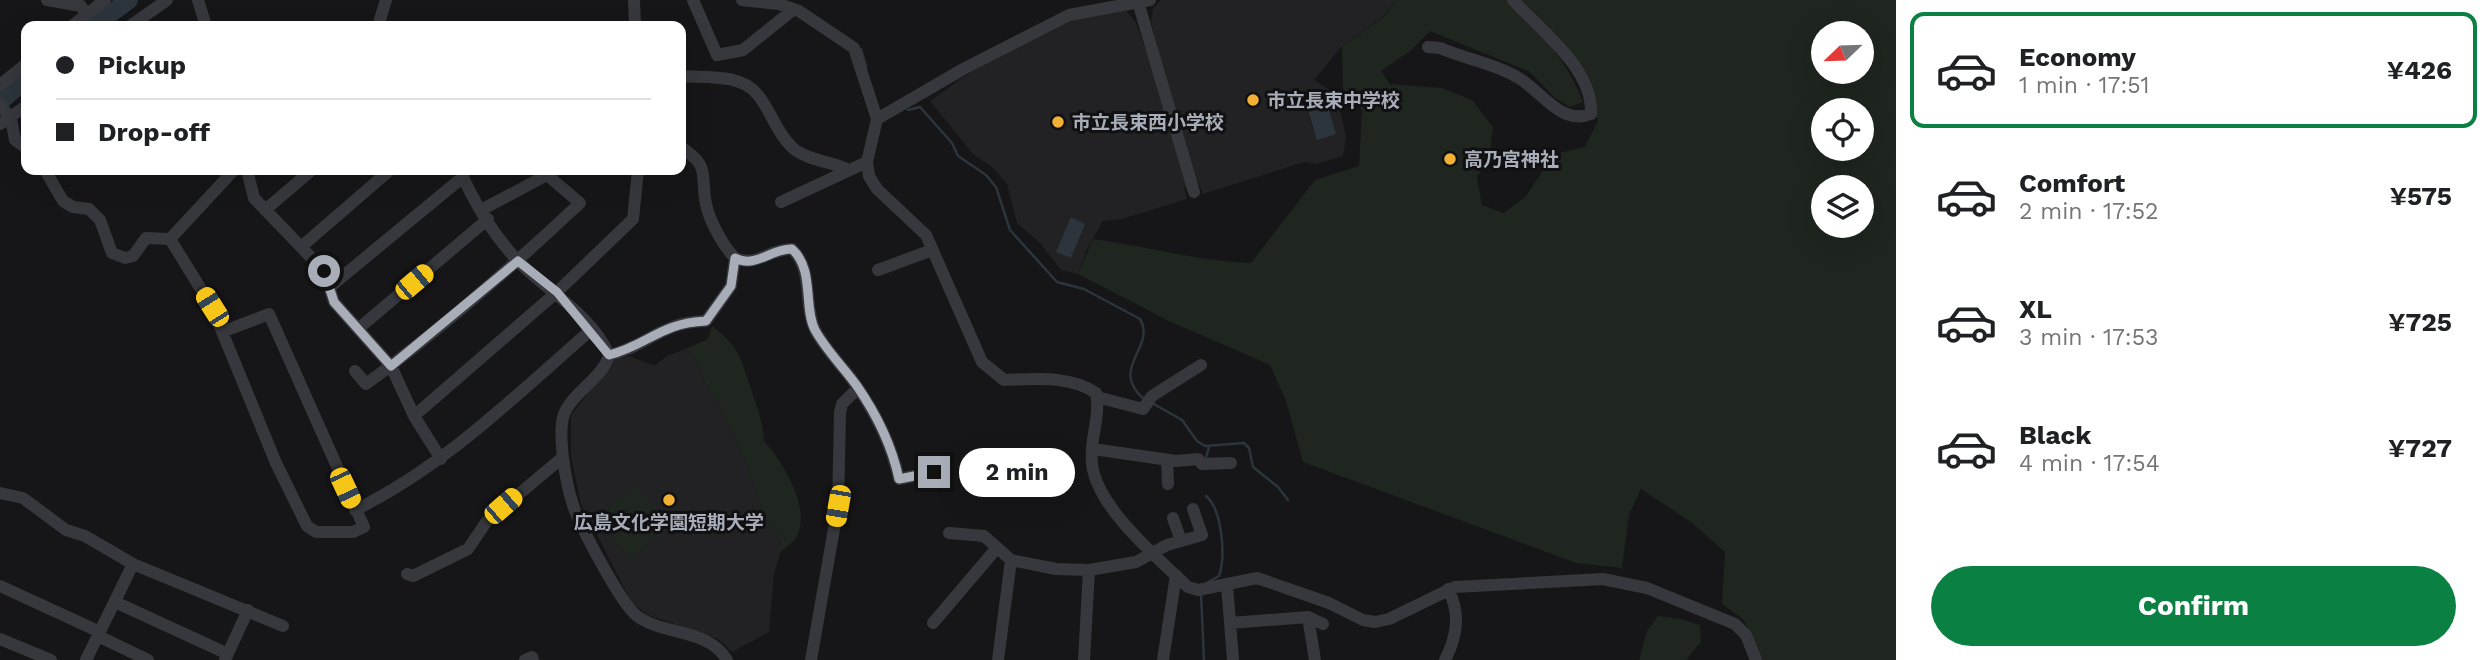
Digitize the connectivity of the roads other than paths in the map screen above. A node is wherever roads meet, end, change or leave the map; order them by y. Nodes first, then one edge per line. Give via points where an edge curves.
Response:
1 (47, 0) edge
2 (105, 0) edge
3 (167, 0) edge
4 (198, 0) edge
5 (386, 0) edge
6 (634, 0) edge
7 (693, 0) edge
8 (742, 0) edge
9 (1513, 0) edge
10 (1144, 1) edge
11 (799, 7) edge
12 (86, 15) junction
13 (78, 21) edge
14 (137, 21) edge
15 (204, 21) edge
16 (380, 21) edge
17 (635, 21) edge
18 (1428, 47) dead end
19 (21, 68) edge
20 (686, 76) edge
21 (0, 85) edge
22 (0, 104) edge
23 (21, 110) edge
24 (877, 119) junction
25 (6, 121) edge
26 (21, 143) edge
27 (686, 151) edge
28 (867, 162) junction
29 (849, 170) junction
30 (48, 175) edge
31 (229, 175) edge
32 (248, 175) edge
33 (306, 175) edge
34 (384, 175) edge
35 (460, 175) edge
36 (462, 175) edge
37 (637, 175) edge
38 (1194, 192) dead end
39 (781, 202) dead end
40 (265, 210) junction
41 (485, 215) junction
42 (170, 239) junction
43 (301, 247) junction
44 (932, 250) junction
45 (735, 258) junction
46 (518, 261) junction
47 (878, 270) dead end
48 (331, 286) junction
49 (557, 292) junction
50 (358, 329) junction
51 (591, 330) junction
52 (222, 332) junction
53 (609, 355) junction
54 (1201, 365) dead end
55 (391, 366) junction
56 (355, 371) dead end
57 (859, 388) junction
58 (1097, 397) junction
59 (414, 416) junction
60 (1093, 449) junction
61 (563, 457) junction
62 (441, 459) junction
63 (1167, 460) junction
64 (1231, 463) dead end
65 (934, 472) dead end
66 (1168, 484) dead end
67 (0, 493) edge
68 (1193, 509) dead end
69 (355, 510) junction
70 (1173, 519) dead end
71 (949, 533) dead end
72 (1181, 541) junction
73 (996, 549) junction
74 (1153, 553) junction
75 (1011, 560) junction
76 (132, 564) junction
77 (1088, 570) junction
78 (407, 574) dead end
79 (1176, 575) junction
80 (1227, 585) junction
81 (0, 586) edge
82 (1448, 589) junction
83 (115, 602) junction
84 (248, 610) junction
85 (1308, 617) junction
86 (933, 623) dead end
87 (1230, 623) junction
88 (1323, 624) dead end
89 (283, 626) dead end
90 (99, 634) junction
91 (0, 639) edge
92 (227, 657) edge
93 (51, 660) edge
94 (86, 660) edge
95 (148, 660) edge
96 (525, 660) edge
97 (533, 660) edge
98 (727, 660) edge
99 (811, 660) edge
100 (998, 660) edge
101 (1084, 660) edge
102 (1163, 660) edge
103 (1233, 660) edge
104 (1315, 660) edge
105 (1445, 660) edge
106 (1756, 660) edge

1 - 12 street via 81,6
2 - 12 street
3 - 14 street
4 - 15 street
5 - 16 street
6 - 17 street
7 - 11 street via 717,55 743,50
8 - 11 street
9 - 18 street via 1547,32 1578,74 1592,104 1591,114 1568,115 1517,77
10 - 24 street via 1069,15
10 - 38 street
11 - 24 street via 854,48
12 - 13 street
19 - 21 street
20 - 29 street via 743,83 757,94 795,150
22 - 25 street
23 - 25 street
24 - 28 street
25 - 26 street
27 - 45 street via 704,171 706,205
28 - 29 street
28 - 44 street via 877,190 926,235
29 - 39 street
30 - 42 street via 63,201 89,209 100,220 118,258 133,256 146,238
31 - 42 street
32 - 40 street via 254,198
33 - 40 street
34 - 43 street
35 - 48 street
36 - 41 street
37 - 49 street via 633,219
40 - 43 street
41 - 46 street
41 - 46 street via 547,175 580,203
41 - 50 street
42 - 52 street
43 - 48 street via 324,271
44 - 47 street
44 - 58 street via 982,362 1004,380 1045,378 1086,387
45 - 53 street via 731,286 706,321 677,323
45 - 57 street via 752,262 779,249 792,249 810,291 816,331
46 - 49 street
46 - 55 street
48 - 50 street via 334,302
49 - 51 street
49 - 59 street
50 - 55 street
51 - 53 street
51 - 62 street
52 - 69 street via 269,314
52 - 69 street via 307,526 316,532 353,532 364,527
53 - 61 street via 565,411
54 - 58 street via 1152,396 1143,409
55 - 56 street via 366,384
55 - 59 street
57 - 65 street via 893,453 899,479
57 - 99 street via 842,404 840,413 838,506
58 - 60 street
59 - 62 street
60 - 63 street
60 - 74 street via 1092,464 1101,489 1116,514
61 - 78 street via 487,521 468,549 413,576
61 - 98 street via 573,505 624,603 638,617 709,642
62 - 69 street
63 - 64 street via 1198,459 1202,470
63 - 66 street
67 - 76 street via 23,498 66,530
68 - 72 street via 1202,535
70 - 72 street
71 - 73 street via 984,536
72 - 74 street
73 - 75 street
73 - 86 street
74 - 77 street via 1121,566
74 - 79 street
75 - 77 street
75 - 100 street
76 - 83 street
76 - 84 street
77 - 101 street
79 - 80 street via 1198,590
79 - 102 street
80 - 82 street via 1257,578 1375,622
80 - 87 street
81 - 90 street
82 - 105 street via 1456,604 1456,638
82 - 106 street via 1603,579 1647,588 1735,624 1746,635
83 - 90 street
83 - 92 street
84 - 89 street
84 - 92 street
85 - 87 street
85 - 88 street
85 - 104 street
87 - 103 street
90 - 94 street
90 - 95 street
91 - 93 street
96 - 97 street

